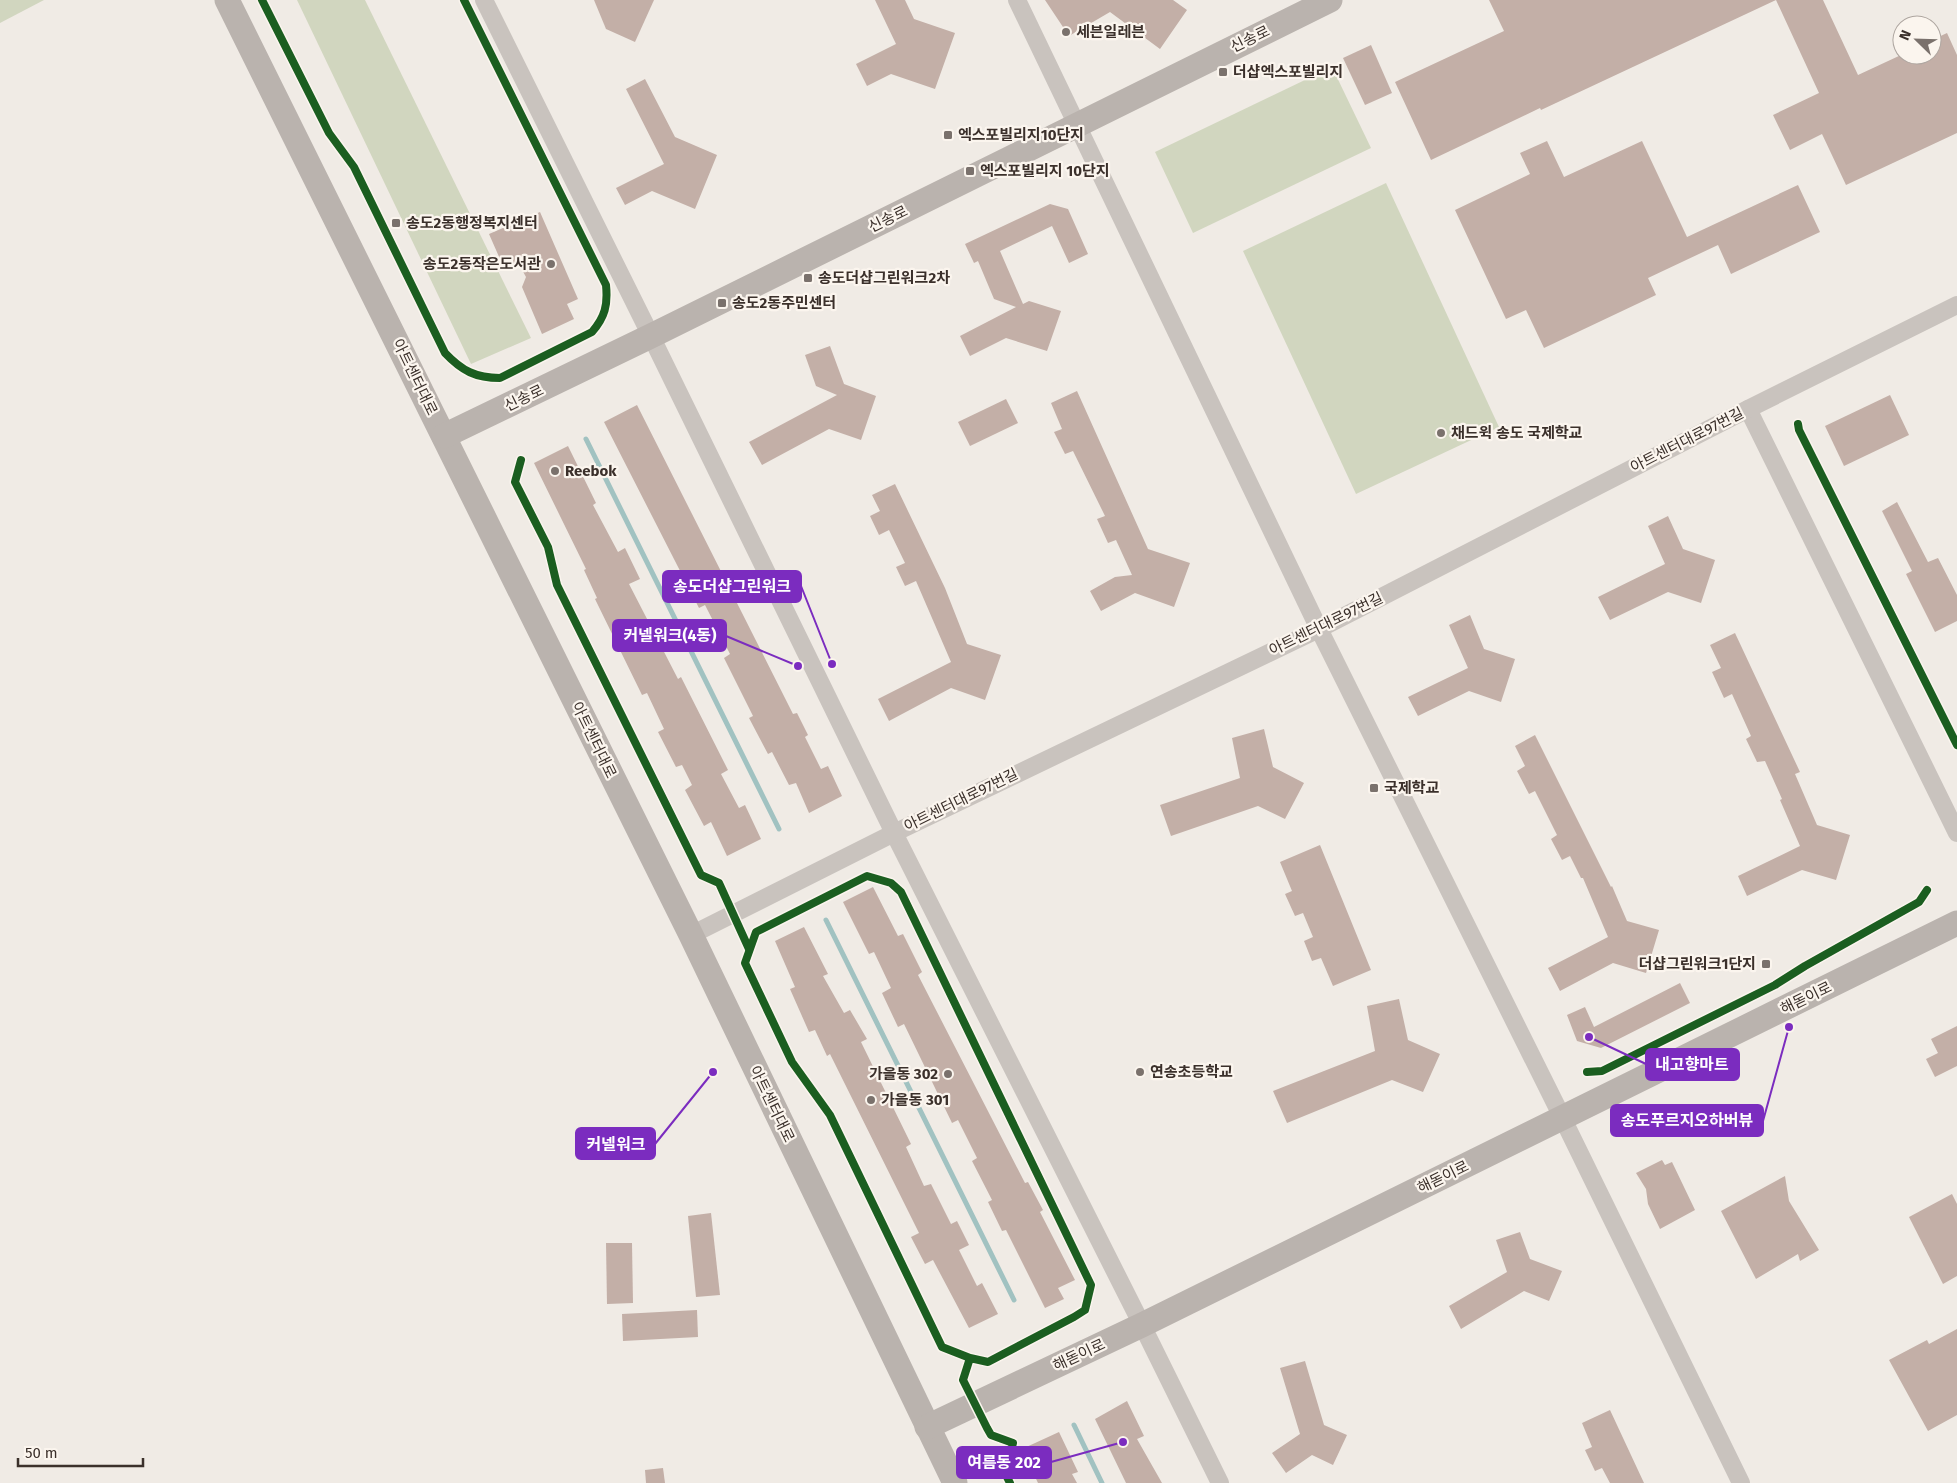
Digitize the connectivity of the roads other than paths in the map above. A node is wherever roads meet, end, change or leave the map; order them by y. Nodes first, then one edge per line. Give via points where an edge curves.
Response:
1 (227, 0) edge
2 (484, 0) edge
3 (1018, 0) edge
4 (1330, 0) edge
5 (1077, 126) junction
6 (1957, 305) edge
7 (651, 336) junction
8 (1748, 408) junction
9 (444, 436) junction
10 (1319, 629) junction
11 (894, 832) junction
12 (1957, 833) edge
13 (1957, 923) edge
14 (691, 935) junction
15 (1563, 1118) junction
16 (1142, 1325) junction
17 (928, 1427) junction
18 (956, 1483) edge
19 (1220, 1483) edge
20 (1741, 1483) edge

1 - 9 street, 아트센터대로
2 - 7 street
3 - 5 street
4 - 5 street, 신송로
5 - 7 street, 신송로
5 - 10 street
6 - 8 street, 아트센터대로97번길
7 - 9 street, 신송로
7 - 11 street
8 - 10 street, 아트센터대로97번길
8 - 12 street
9 - 14 street, 아트센터대로
10 - 11 street, 아트센터대로97번길
10 - 15 street
11 - 14 street, 아트센터대로97번길
11 - 16 street
13 - 15 street, 해돋이로
14 - 17 street, 아트센터대로
15 - 16 street, 해돋이로
15 - 20 street
16 - 17 street, 해돋이로
16 - 19 street
17 - 18 street, 아트센터대로

